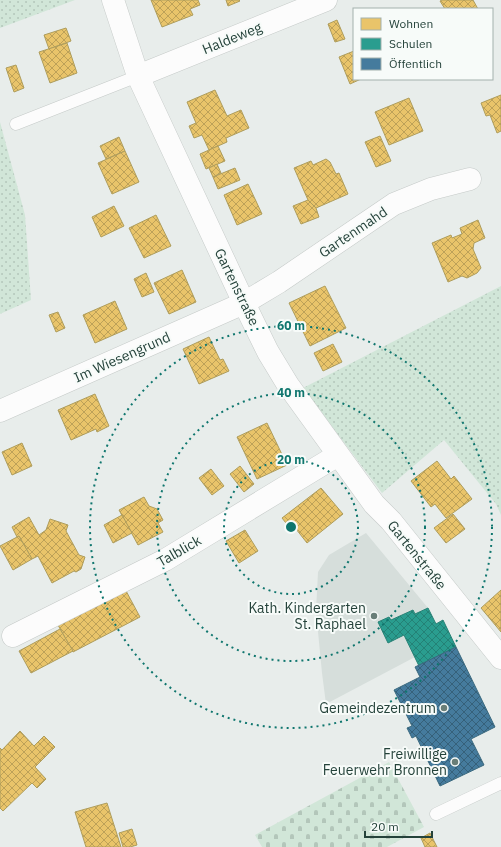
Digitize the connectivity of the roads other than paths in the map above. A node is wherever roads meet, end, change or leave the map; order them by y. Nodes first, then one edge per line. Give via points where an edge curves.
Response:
1 (113, 0) edge
2 (326, 0) edge
3 (138, 76) junction
4 (16, 124) dead end
5 (470, 179) dead end
6 (244, 303) junction
7 (0, 411) edge
8 (338, 455) junction
9 (13, 636) dead end
10 (501, 658) edge
11 (501, 783) edge
12 (436, 814) dead end

1 - 3 street, Gartenstraße
2 - 3 street, Haldeweg
3 - 4 lane
3 - 6 street, Gartenstraße
5 - 6 street, Gartenmahd via 431,189 394,204
6 - 7 street, Im Wiesengrund
6 - 8 street, Gartenstraße via 268,352 288,385
8 - 9 street, Talblick via 164,560
8 - 10 street, Gartenstraße via 374,504 391,521
11 - 12 lane

